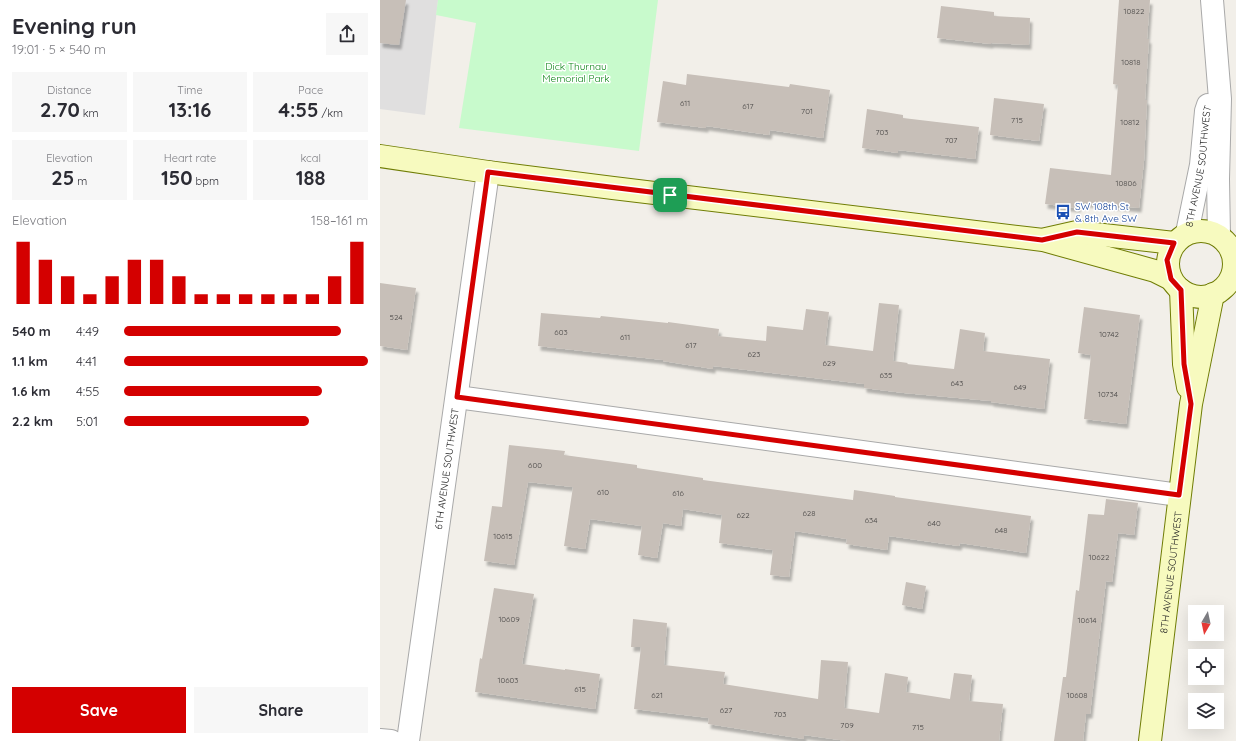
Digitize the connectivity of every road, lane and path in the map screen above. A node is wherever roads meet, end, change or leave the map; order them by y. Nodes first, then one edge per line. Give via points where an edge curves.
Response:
1 (1212, 0) edge
2 (1218, 75) junction
3 (380, 156) edge
4 (488, 172) junction
5 (1181, 238) junction
6 (1042, 240) junction
7 (1228, 244) edge
8 (1233, 281) edge
9 (1176, 285) junction
10 (1213, 294) junction
11 (457, 397) junction
12 (1191, 404) junction
13 (1179, 495) junction
14 (380, 740) edge
15 (391, 741) edge
16 (408, 741) edge
17 (1150, 741) edge

1 - 2 street, 8TH AVENUE SOUTHWEST
2 - 5 street, 8TH AVENUE SOUTHWEST via 1206,111 1201,165
2 - 7 street, 8TH AVENUE SOUTHWEST via 1218,179
3 - 4 street
4 - 6 street
4 - 11 street, 6TH AVENUE SOUTHWEST
5 - 6 street via 1077,232
5 - 7 street, 8TH AVENUE SOUTHWEST via 1203,230
5 - 9 street, 8TH AVENUE SOUTHWEST via 1167,260
6 - 9 street via 1154,271
7 - 8 street, 8TH AVENUE SOUTHWEST via 1234,264
8 - 10 street, 8TH AVENUE SOUTHWEST
9 - 10 street via 1196,297
9 - 12 street, 8TH AVENUE SOUTHWEST
10 - 12 street, 8TH AVENUE SOUTHWEST
11 - 13 street
11 - 16 street, 6TH AVENUE SOUTHWEST
12 - 13 street, 8TH AVENUE SOUTHWEST
13 - 17 street, 8TH AVENUE SOUTHWEST
14 - 15 street

